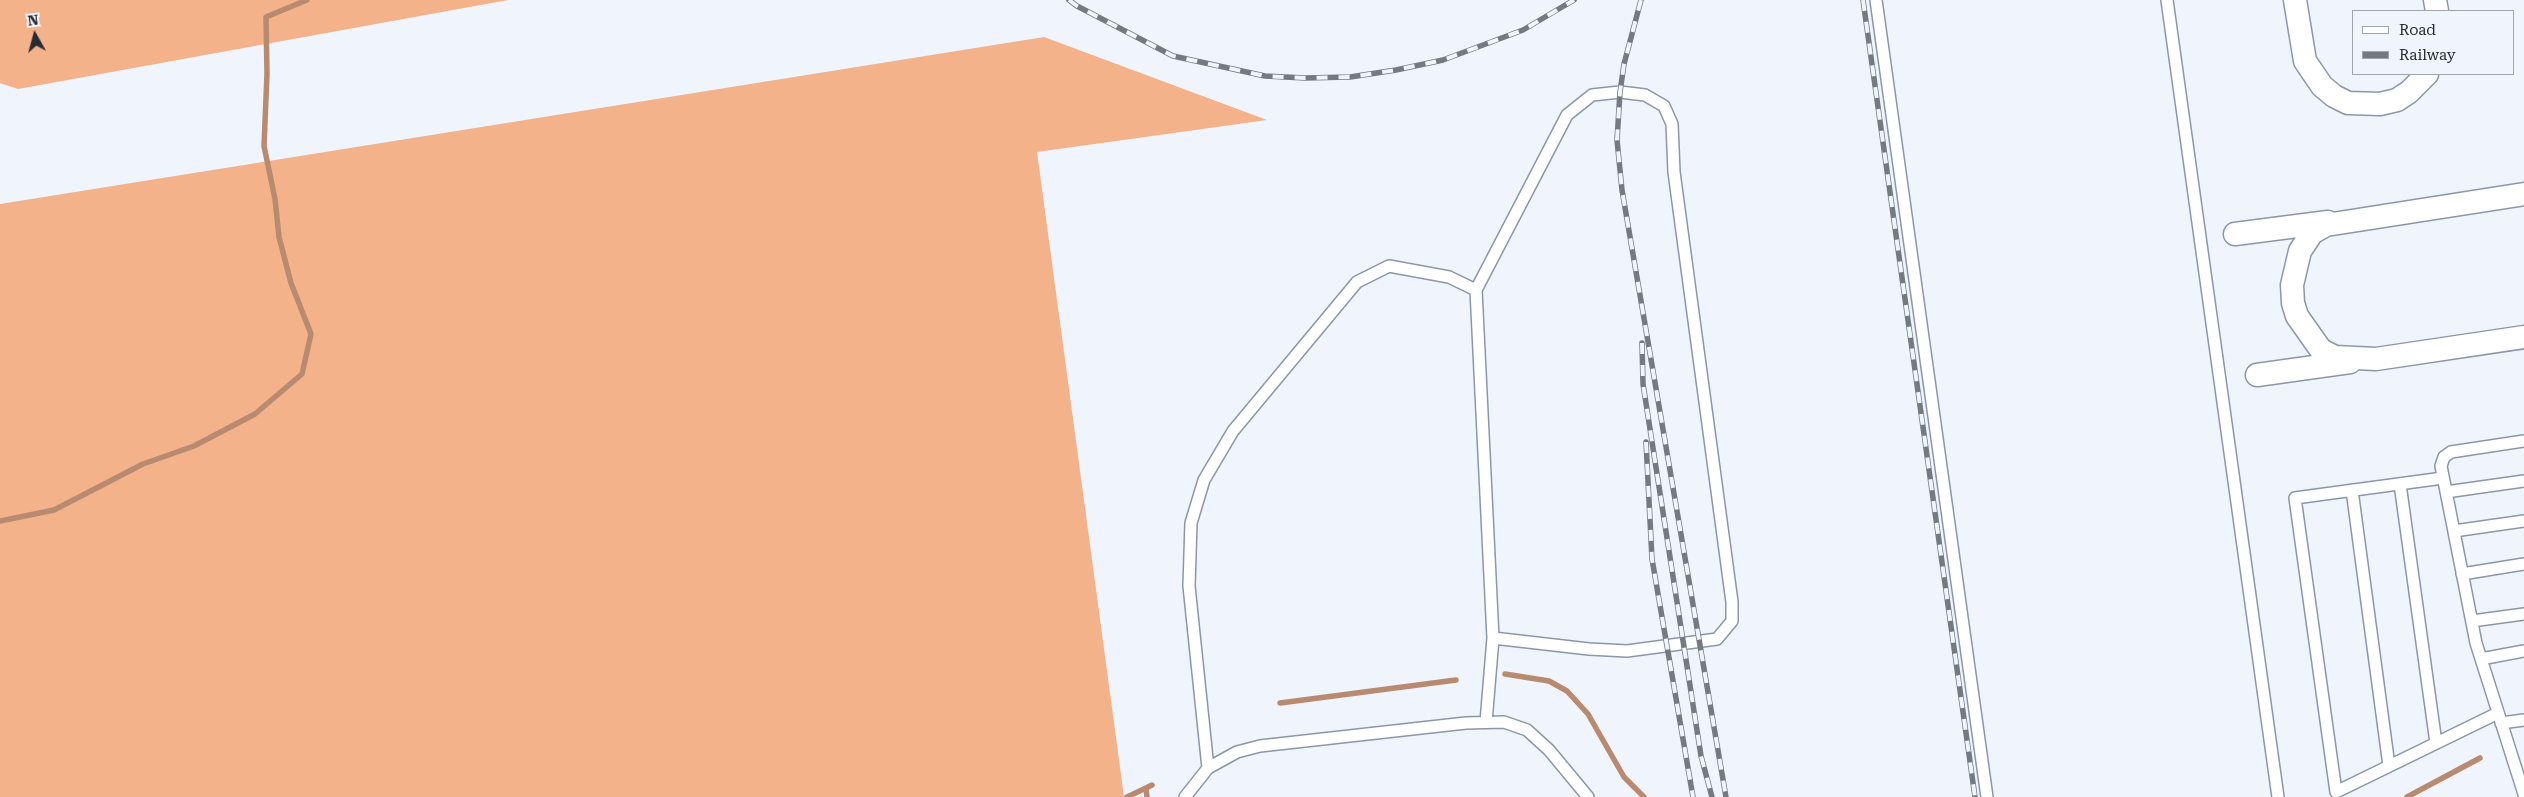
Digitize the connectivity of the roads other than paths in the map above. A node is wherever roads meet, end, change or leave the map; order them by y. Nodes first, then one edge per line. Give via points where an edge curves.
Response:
1 (1876, 0) edge
2 (2167, 0) edge
3 (2295, 0) edge
4 (2426, 75) edge
5 (2524, 194) edge
6 (2343, 220) junction
7 (2235, 234) dead end
8 (1476, 290) junction
9 (2524, 337) edge
10 (2376, 358) junction
11 (2257, 376) dead end
12 (2524, 441) edge
13 (2444, 478) junction
14 (2524, 482) edge
15 (2400, 484) junction
16 (2352, 490) junction
17 (2446, 492) junction
18 (2524, 521) edge
19 (2454, 531) junction
20 (2524, 564) edge
21 (2462, 574) junction
22 (2524, 614) edge
23 (2472, 621) junction
24 (1493, 638) junction
25 (2524, 651) edge
26 (2481, 659) junction
27 (2500, 718) junction
28 (2524, 720) edge
29 (1486, 722) junction
30 (2436, 743) junction
31 (2519, 761) edge
32 (2389, 766) junction
33 (1208, 768) junction
34 (2524, 794) edge
35 (1185, 797) edge
36 (1588, 797) edge
37 (1987, 797) edge
38 (2278, 797) edge

1 - 37 lane
2 - 38 lane
3 - 4 street via 2305,60 2322,86 2334,96 2348,103 2380,104 2409,92
5 - 6 street
6 - 7 street
6 - 10 street via 2312,233 2300,251 2292,286 2293,303 2297,316 2321,350 2335,356
8 - 24 lane
8 - 24 lane via 1567,115 1592,95 1620,92 1645,95 1664,106 1672,124 1674,172 1732,621 1717,639 1627,651
8 - 33 lane via 1449,277 1389,266 1357,282 1233,431 1204,480 1191,523 1189,586
9 - 10 street
10 - 11 street
12 - 13 lane via 2451,452 2444,456 2441,466
13 - 15 lane
13 - 17 lane
14 - 17 lane
15 - 16 lane
15 - 30 lane
16 - 32 lane
16 - 32 lane via 2295,498 2336,792
17 - 19 lane
18 - 19 lane
19 - 21 lane
20 - 21 lane
21 - 23 lane
22 - 23 lane
23 - 26 lane
24 - 29 lane
25 - 26 lane
26 - 27 lane
27 - 28 lane
27 - 30 lane
27 - 31 lane
29 - 33 lane via 1260,746 1237,752
29 - 36 lane via 1504,722 1527,730 1549,750
30 - 32 lane
31 - 34 lane
33 - 35 lane

